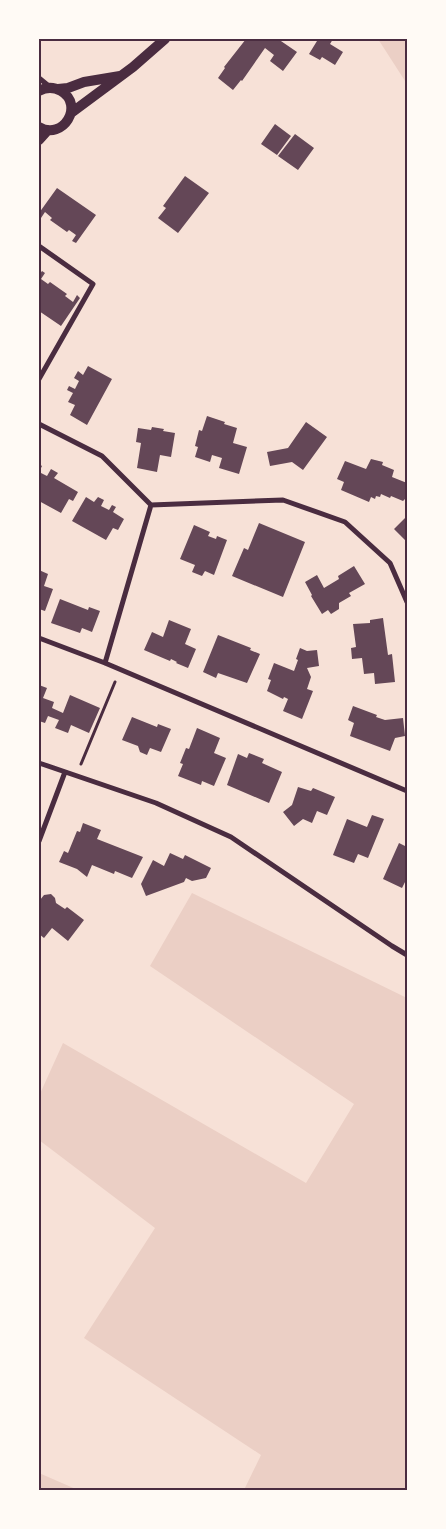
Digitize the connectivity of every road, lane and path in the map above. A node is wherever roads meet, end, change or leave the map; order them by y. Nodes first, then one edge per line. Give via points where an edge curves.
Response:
1 (165, 39) edge
2 (122, 75) junction
3 (39, 78) edge
4 (54, 88) junction
5 (39, 91) edge
6 (71, 113) junction
7 (44, 129) edge
8 (39, 140) edge
9 (39, 246) edge
10 (39, 379) edge
11 (39, 424) edge
12 (151, 505) junction
13 (407, 602) edge
14 (39, 638) edge
15 (105, 663) junction
16 (121, 670) junction
17 (39, 763) edge
18 (65, 772) junction
19 (77, 775) junction
20 (407, 791) edge
21 (39, 841) edge
22 (407, 955) edge

1 - 2 main road
2 - 4 main road via 68,88
2 - 6 main road
3 - 4 street
4 - 5 main road
4 - 6 main road via 69,98
6 - 7 main road via 63,126 56,130
7 - 8 main road
9 - 10 street via 93,284
11 - 12 street via 102,456
12 - 13 street via 283,500 345,522 390,563
12 - 15 street
14 - 15 street
15 - 16 street
16 - 19 path
16 - 20 street
17 - 18 street
18 - 19 street
18 - 21 street
19 - 22 street via 156,803 231,837

